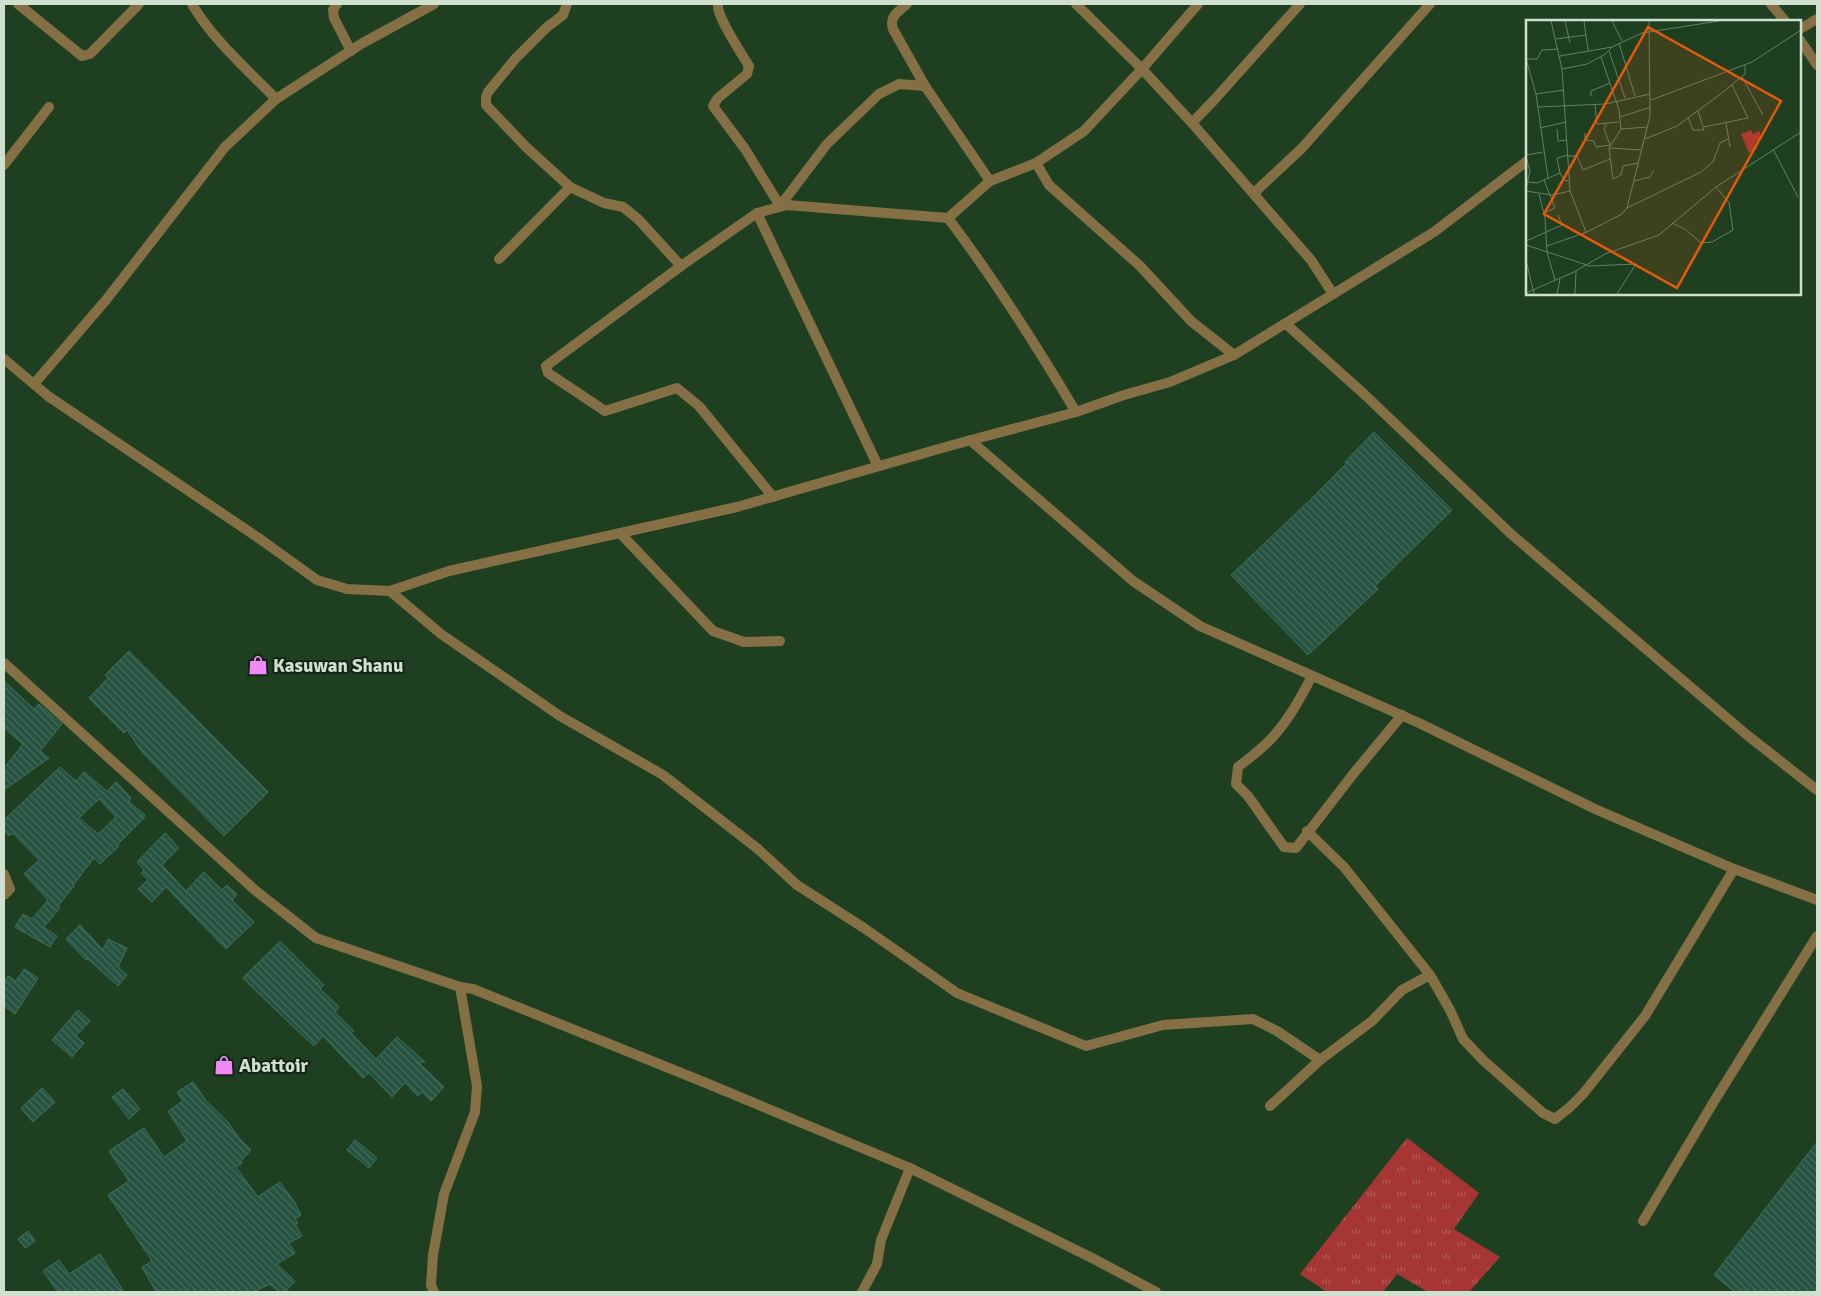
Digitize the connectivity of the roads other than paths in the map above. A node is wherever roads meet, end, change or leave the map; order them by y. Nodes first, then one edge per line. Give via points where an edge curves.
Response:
1 (18, 4) edge
2 (139, 4) edge
3 (192, 4) edge
4 (337, 4) edge
5 (434, 4) edge
6 (567, 4) edge
7 (718, 4) edge
8 (907, 4) edge
9 (1076, 4) edge
10 (1198, 4) edge
11 (1300, 4) edge
12 (1430, 4) edge
13 (1771, 4) edge
14 (1817, 19) edge
15 (1784, 20) edge
16 (1801, 28) edge
17 (1801, 41) edge
18 (351, 51) junction
19 (1817, 65) edge
20 (1142, 69) junction
21 (925, 86) junction
22 (276, 99) junction
23 (49, 107) dead end
24 (1192, 122) junction
25 (1526, 162) edge
26 (1036, 163) junction
27 (4, 165) edge
28 (990, 181) junction
29 (570, 187) junction
30 (1254, 193) junction
31 (780, 206) junction
32 (757, 213) junction
33 (948, 218) junction
34 (499, 259) dead end
35 (680, 266) junction
36 (1333, 294) junction
37 (1286, 324) junction
38 (1234, 355) junction
39 (4, 360) edge
40 (34, 384) junction
41 (1076, 412) junction
42 (970, 440) junction
43 (878, 466) junction
44 (772, 497) junction
45 (620, 533) junction
46 (390, 591) junction
47 (780, 641) dead end
48 (4, 663) edge
49 (1312, 676) junction
50 (1402, 715) junction
51 (1817, 790) edge
52 (1308, 831) junction
53 (1734, 869) junction
54 (4, 874) edge
55 (4, 895) edge
56 (1817, 900) edge
57 (1817, 936) edge
58 (1430, 975) junction
59 (460, 987) junction
60 (1320, 1060) junction
61 (1270, 1106) dead end
62 (910, 1168) junction
63 (1642, 1221) dead end
64 (434, 1292) edge
65 (862, 1292) edge
66 (1156, 1292) edge

1 - 2 street via 82,56 90,54
3 - 22 street via 214,35
4 - 18 street via 333,10 334,18
5 - 18 street
6 - 29 street via 563,15 515,59 488,92 486,105
7 - 31 street via 730,35 749,66 747,74 713,106 745,149
8 - 21 street via 891,23
9 - 20 street
10 - 20 street
11 - 24 street
12 - 30 street via 1302,148
13 - 15 street
14 - 16 street
17 - 19 street
18 - 22 street
20 - 24 street
20 - 26 street via 1084,131
21 - 28 street
21 - 31 street via 899,84 879,94 828,144
22 - 40 street via 225,147 106,300
23 - 27 street
24 - 30 street
25 - 36 street via 1434,232
26 - 28 street
26 - 38 street via 1049,185 1140,266 1191,321
28 - 33 street
29 - 34 street
29 - 35 street via 604,203 623,207
30 - 36 street via 1311,260
31 - 32 street
31 - 33 street
32 - 35 street
32 - 43 street
33 - 41 street via 1032,339
35 - 44 street via 555,358 546,370 605,411 677,388 699,406
36 - 37 street
37 - 38 street
37 - 51 street via 1511,534 1747,735
38 - 41 street via 1170,382
39 - 40 street
40 - 46 street via 317,580 347,589
41 - 42 street
42 - 43 street
42 - 49 street via 1133,581 1200,626
43 - 44 street
44 - 45 street
45 - 46 street via 450,571
45 - 47 street via 713,631 744,642
46 - 60 street via 441,634 560,716 663,775 797,885 958,993 1086,1046 1163,1024 1252,1019 1277,1030
48 - 59 street via 256,891 316,938
49 - 50 street
49 - 52 street via 1279,729 1238,767 1236,784 1284,848 1296,848
50 - 52 street
50 - 53 street via 1595,809
52 - 58 street via 1344,866
53 - 56 street
53 - 58 street via 1645,1016 1583,1094 1555,1119 1484,1061 1463,1039
54 - 55 street via 10,888
57 - 63 street
58 - 60 street via 1402,990 1372,1021
59 - 62 street via 706,1083
59 - 64 street via 477,1086 475,1112 444,1194 433,1255 431,1285
60 - 61 street
62 - 65 street via 881,1240 877,1264
62 - 66 street

